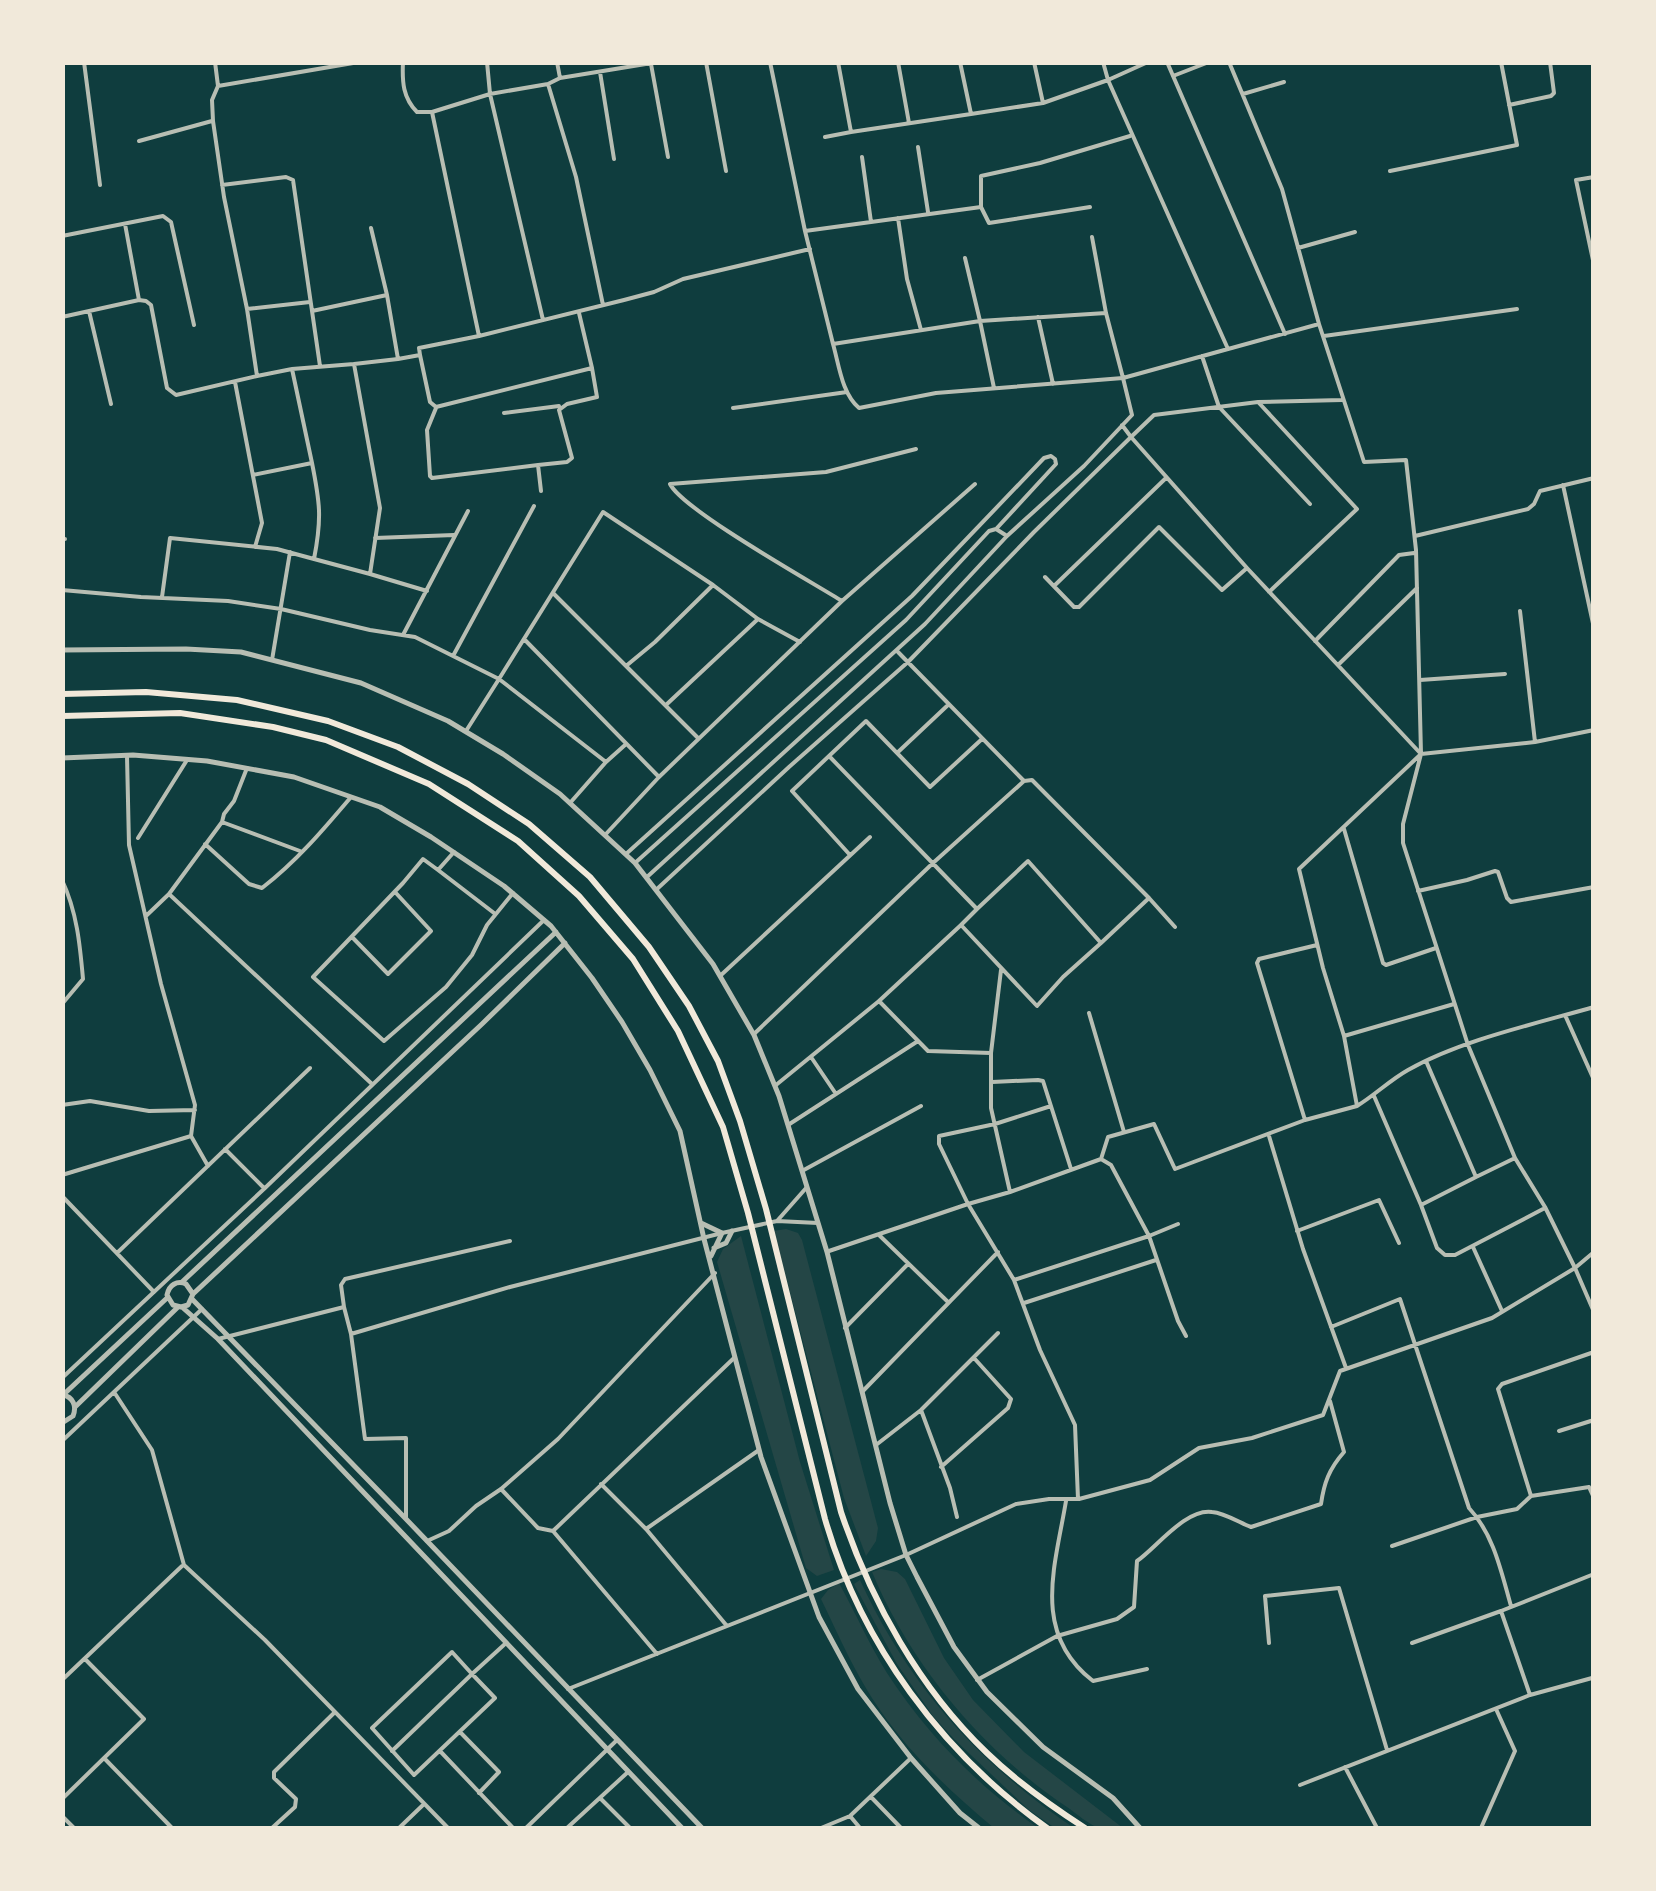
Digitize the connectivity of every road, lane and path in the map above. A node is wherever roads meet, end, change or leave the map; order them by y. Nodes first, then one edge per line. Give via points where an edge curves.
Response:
1 (84, 62) edge
2 (216, 62) edge
3 (358, 62) edge
4 (403, 62) edge
5 (487, 62) edge
6 (557, 62) edge
7 (658, 62) edge
8 (706, 62) edge
9 (770, 62) edge
10 (838, 62) edge
11 (898, 62) edge
12 (960, 62) edge
13 (1034, 62) edge
14 (1103, 62) edge
15 (1148, 62) edge
16 (1167, 62) edge
17 (1209, 62) edge
18 (1229, 62) edge
19 (1502, 62) edge
20 (1550, 62) edge
21 (651, 64) edge
22 (600, 72) junction
23 (1173, 76) junction
24 (560, 78) junction
25 (1108, 80) junction
26 (1284, 82) dead end
27 (548, 84) junction
28 (218, 86) junction
29 (490, 94) junction
30 (1242, 94) junction
31 (1044, 102) junction
32 (1510, 105) junction
33 (432, 112) junction
34 (972, 114) junction
35 (213, 121) junction
36 (909, 124) junction
37 (852, 132) junction
38 (1132, 135) junction
39 (825, 136) dead end
40 (139, 141) dead end
41 (918, 147) dead end
42 (668, 157) dead end
43 (862, 157) dead end
44 (614, 159) dead end
45 (726, 171) dead end
46 (1390, 171) dead end
47 (1594, 176) edge
48 (100, 184) dead end
49 (222, 185) junction
50 (981, 207) junction
51 (1090, 208) dead end
52 (928, 214) junction
53 (898, 218) junction
54 (871, 222) junction
55 (124, 224) junction
56 (370, 228) dead end
57 (806, 231) junction
58 (1354, 232) dead end
59 (62, 236) edge
60 (1092, 238) dead end
61 (1298, 248) junction
62 (810, 249) junction
63 (964, 258) dead end
64 (1594, 265) edge
65 (387, 296) junction
66 (139, 300) junction
67 (310, 302) junction
68 (602, 305) junction
69 (62, 309) edge
70 (247, 309) junction
71 (1518, 309) dead end
72 (89, 311) junction
73 (312, 311) junction
74 (578, 311) junction
75 (1106, 313) junction
76 (63, 317) edge
77 (1038, 317) junction
78 (543, 320) junction
79 (980, 320) junction
80 (1319, 324) junction
81 (194, 326) dead end
82 (921, 330) junction
83 (1285, 334) junction
84 (479, 336) junction
85 (1323, 336) junction
86 (834, 344) junction
87 (1228, 349) junction
88 (420, 354) junction
89 (1202, 356) junction
90 (398, 359) junction
91 (354, 364) junction
92 (320, 367) junction
93 (592, 368) junction
94 (292, 370) junction
95 (256, 376) junction
96 (1123, 378) junction
97 (235, 382) junction
98 (1053, 384) junction
99 (994, 388) junction
100 (847, 392) junction
101 (1344, 400) junction
102 (1258, 402) junction
103 (111, 404) dead end
104 (562, 406) junction
105 (436, 407) junction
106 (733, 408) dead end
107 (1219, 408) junction
108 (504, 413) dead end
109 (1122, 426) junction
110 (1131, 436) junction
111 (916, 449) dead end
112 (312, 463) junction
113 (538, 466) junction
114 (253, 475) junction
115 (1167, 477) junction
116 (1594, 478) edge
117 (975, 484) dead end
118 (1563, 485) junction
119 (541, 491) dead end
120 (1310, 504) dead end
121 (534, 506) dead end
122 (468, 510) dead end
123 (996, 529) junction
124 (454, 535) junction
125 (1007, 536) junction
126 (1415, 536) junction
127 (375, 538) junction
128 (254, 547) junction
129 (290, 552) junction
130 (1416, 553) junction
131 (314, 559) junction
132 (1246, 568) junction
133 (370, 574) junction
134 (1045, 577) dead end
135 (713, 585) junction
136 (1054, 586) junction
137 (1417, 588) junction
138 (62, 590) edge
139 (427, 590) junction
140 (1269, 592) junction
141 (552, 593) junction
142 (162, 597) junction
143 (842, 600) junction
144 (281, 609) junction
145 (1520, 611) dead end
146 (758, 619) junction
147 (1594, 628) edge
148 (403, 636) junction
149 (524, 639) junction
150 (1315, 641) junction
151 (800, 642) junction
152 (62, 650) edge
153 (897, 650) junction
154 (453, 656) junction
155 (272, 660) junction
156 (908, 662) junction
157 (1338, 665) junction
158 (626, 666) junction
159 (1505, 674) dead end
160 (499, 679) junction
161 (1420, 680) junction
162 (62, 694) edge
163 (949, 704) junction
164 (665, 706) junction
165 (62, 716) edge
166 (1594, 730) edge
167 (466, 732) junction
168 (982, 739) junction
169 (699, 740) junction
170 (1534, 742) junction
171 (626, 744) junction
172 (896, 753) junction
173 (1421, 754) junction
174 (127, 756) junction
175 (829, 756) junction
176 (62, 758) edge
177 (187, 760) junction
178 (606, 762) junction
179 (247, 768) junction
180 (659, 778) junction
181 (1024, 781) junction
182 (350, 797) junction
183 (570, 803) junction
184 (222, 822) junction
185 (1343, 827) junction
186 (604, 835) junction
187 (870, 837) dead end
188 (138, 838) dead end
189 (205, 844) junction
190 (300, 851) junction
191 (454, 852) junction
192 (626, 854) junction
193 (850, 855) junction
194 (635, 862) junction
195 (933, 863) junction
196 (438, 870) junction
197 (647, 877) junction
198 (62, 880) edge
199 (1594, 887) edge
200 (657, 890) junction
201 (1418, 891) junction
202 (395, 892) junction
203 (513, 893) junction
204 (169, 894) junction
205 (1150, 898) junction
206 (977, 909) junction
207 (495, 914) junction
208 (147, 915) junction
209 (544, 920) junction
210 (961, 924) junction
211 (1175, 927) dead end
212 (556, 932) junction
213 (352, 937) junction
214 (565, 943) junction
215 (1101, 943) junction
216 (1317, 945) junction
217 (1436, 948) junction
218 (1001, 970) junction
219 (720, 976) junction
220 (879, 1001) junction
221 (62, 1004) edge
222 (1454, 1004) junction
223 (1594, 1007) edge
224 (1089, 1014) dead end
225 (1566, 1016) junction
226 (754, 1035) junction
227 (1344, 1036) junction
228 (918, 1041) junction
229 (1468, 1045) junction
230 (991, 1053) junction
231 (811, 1057) junction
232 (1426, 1061) junction
233 (310, 1068) dead end
234 (1594, 1080) edge
235 (992, 1082) junction
236 (372, 1084) junction
237 (775, 1086) junction
238 (836, 1094) junction
239 (1374, 1096) junction
240 (62, 1105) edge
241 (921, 1106) dead end
242 (1051, 1106) junction
243 (1357, 1106) junction
244 (195, 1110) junction
245 (1306, 1120) junction
246 (994, 1124) junction
247 (788, 1125) junction
248 (1124, 1132) junction
249 (190, 1136) junction
250 (1269, 1136) junction
251 (226, 1149) junction
252 (1515, 1158) junction
253 (1101, 1159) junction
254 (208, 1166) junction
255 (1071, 1170) junction
256 (802, 1171) junction
257 (62, 1175) edge
258 (1476, 1177) junction
259 (807, 1186) junction
260 (265, 1188) junction
261 (1010, 1192) junction
262 (62, 1196) edge
263 (968, 1204) junction
264 (1422, 1205) junction
265 (1545, 1208) junction
266 (777, 1221) junction
267 (700, 1222) junction
268 (818, 1223) junction
269 (1178, 1224) dead end
270 (732, 1231) junction
271 (1297, 1231) junction
272 (722, 1233) junction
273 (878, 1234) junction
274 (1148, 1236) junction
275 (704, 1239) junction
276 (510, 1240) dead end
277 (1399, 1244) dead end
278 (1472, 1247) junction
279 (714, 1248) junction
280 (117, 1252) junction
281 (827, 1252) junction
282 (998, 1252) junction
283 (1594, 1252) edge
284 (710, 1259) junction
285 (1156, 1260) junction
286 (909, 1263) junction
287 (1575, 1268) junction
288 (715, 1273) junction
289 (1014, 1280) junction
290 (182, 1282) junction
291 (154, 1292) junction
292 (192, 1296) junction
293 (168, 1298) junction
294 (948, 1302) junction
295 (1024, 1304) junction
296 (344, 1306) junction
297 (180, 1307) junction
298 (202, 1309) junction
299 (1502, 1312) junction
300 (1594, 1312) edge
301 (194, 1317) junction
302 (1331, 1327) junction
303 (844, 1328) junction
304 (998, 1333) dead end
305 (351, 1334) junction
306 (229, 1336) junction
307 (1186, 1336) dead end
308 (218, 1338) junction
309 (1414, 1346) junction
310 (1594, 1352) edge
311 (736, 1358) junction
312 (974, 1358) junction
313 (1346, 1369) junction
314 (62, 1378) edge
315 (114, 1392) junction
316 (861, 1393) junction
317 (63, 1394) edge
318 (1330, 1400) junction
319 (75, 1407) junction
320 (922, 1410) junction
321 (1594, 1420) edge
322 (62, 1423) edge
323 (1559, 1431) dead end
324 (62, 1441) edge
325 (875, 1446) junction
326 (759, 1450) junction
327 (941, 1468) junction
328 (601, 1484) junction
329 (500, 1489) junction
330 (1530, 1496) junction
331 (1594, 1498) edge
332 (1066, 1499) junction
333 (1078, 1499) junction
334 (956, 1517) dead end
335 (1477, 1517) junction
336 (406, 1519) junction
337 (553, 1530) junction
338 (646, 1530) junction
339 (427, 1541) junction
340 (1392, 1546) dead end
341 (906, 1555) junction
342 (184, 1565) junction
343 (1594, 1574) edge
344 (810, 1593) junction
345 (1511, 1606) junction
346 (1502, 1611) junction
347 (727, 1626) junction
348 (1057, 1636) junction
349 (1412, 1642) dead end
350 (1268, 1643) dead end
351 (506, 1644) junction
352 (657, 1654) junction
353 (84, 1659) junction
354 (1147, 1669) dead end
355 (472, 1674) junction
356 (62, 1680) edge
357 (977, 1680) junction
358 (1594, 1682) edge
359 (568, 1689) junction
360 (1530, 1695) junction
361 (1496, 1708) junction
362 (335, 1712) junction
363 (460, 1732) junction
364 (617, 1740) junction
365 (607, 1750) junction
366 (1387, 1750) junction
367 (392, 1751) junction
368 (440, 1751) junction
369 (104, 1758) junction
370 (911, 1758) junction
371 (1345, 1767) junction
372 (628, 1772) junction
373 (1300, 1785) dead end
374 (480, 1793) junction
375 (600, 1798) junction
376 (872, 1798) junction
377 (62, 1799) edge
378 (424, 1804) junction
379 (62, 1816) edge
380 (850, 1816) junction
381 (74, 1828) edge
382 (172, 1828) edge
383 (272, 1828) edge
384 (399, 1828) edge
385 (448, 1828) edge
386 (513, 1828) edge
387 (526, 1828) edge
388 (568, 1828) edge
389 (630, 1828) edge
390 (682, 1828) edge
391 (702, 1828) edge
392 (822, 1828) edge
393 (860, 1828) edge
394 (901, 1828) edge
395 (979, 1828) edge
396 (1047, 1828) edge
397 (1085, 1828) edge
398 (1140, 1828) edge
399 (1377, 1828) edge
400 (1480, 1828) edge

1 - 48 street
2 - 28 street
3 - 28 street
4 - 33 street via 407,102 417,112
5 - 29 street
6 - 24 street
7 - 21 street
8 - 45 street
9 - 57 street
10 - 37 street
11 - 36 street
12 - 34 street
13 - 31 street
14 - 25 street
15 - 25 street
16 - 23 street
17 - 23 street
18 - 30 street
19 - 32 street
20 - 32 street via 1554,94
21 - 22 street
21 - 42 street
22 - 24 street
22 - 44 street
23 - 83 street
24 - 27 street
25 - 31 street
25 - 38 street
26 - 30 street
27 - 29 street
27 - 68 street via 576,177
28 - 35 street
29 - 33 street
29 - 78 street
30 - 61 street via 1282,189
31 - 34 street
32 - 46 street via 1517,145
33 - 84 street
34 - 36 street
35 - 40 street
35 - 49 street
36 - 37 street
37 - 39 street
38 - 50 street via 981,176
38 - 87 street
41 - 52 street
43 - 54 street
47 - 64 street via 1576,180
49 - 67 street via 293,180
49 - 70 street
50 - 51 street via 988,223
50 - 52 street
52 - 53 street
53 - 54 street
53 - 82 street
54 - 57 street
55 - 59 street
55 - 66 street
55 - 81 street via 163,216 171,222
56 - 65 street
57 - 62 street
58 - 61 street
60 - 75 street
61 - 80 street
62 - 68 street
62 - 86 street
63 - 79 street
65 - 73 street
65 - 90 street
66 - 72 street
66 - 97 street via 151,305 171,394
67 - 70 street
67 - 73 street
68 - 74 street
69 - 76 street
70 - 95 street
71 - 85 street
72 - 76 street
72 - 103 street
73 - 92 street
74 - 78 street
74 - 93 street
75 - 77 street
75 - 96 street
77 - 79 street
77 - 98 street
78 - 84 street
79 - 82 street
79 - 99 street
80 - 83 street
80 - 85 street
82 - 86 street
83 - 87 street
84 - 88 street via 419,348
85 - 101 street
86 - 100 street
87 - 89 street
88 - 90 street
88 - 105 street
89 - 96 street
89 - 107 street
90 - 91 street
91 - 92 street
91 - 127 street via 380,508
92 - 94 street
93 - 104 street via 597,396
93 - 105 street
94 - 95 street
94 - 112 street
95 - 97 street
96 - 98 street
96 - 109 street via 1132,415
97 - 114 street
98 - 99 street
99 - 100 street via 859,408
100 - 106 street
101 - 102 street
101 - 126 street via 1364,462 1406,460
102 - 107 street
102 - 140 street via 1357,509
104 - 108 street
104 - 113 street via 572,458
105 - 113 street via 427,430 432,478
107 - 110 street via 1154,414
107 - 120 street
109 - 110 street
109 - 125 street
110 - 115 street
110 - 156 street
111 - 143 street via 826,472 670,484 710,518
112 - 114 street
112 - 131 street via 320,502
113 - 119 street
114 - 128 street via 262,523
115 - 132 street
115 - 136 street
116 - 118 street
117 - 143 street
118 - 126 street via 1540,491 1528,508
118 - 147 street
121 - 154 street
122 - 124 street
123 - 125 street
123 - 192 street via 1056,464 1051,456 912,596
123 - 194 street via 906,620
124 - 127 street
124 - 139 street
125 - 153 street
126 - 130 street
127 - 133 street
128 - 129 street
128 - 142 street via 170,538
129 - 131 street
129 - 144 street
130 - 137 street
130 - 150 street via 1400,555
131 - 133 street
132 - 136 street via 1222,590 1158,527 1079,607
132 - 140 street
133 - 139 street
134 - 136 street
135 - 141 street via 604,512
135 - 146 street
135 - 158 street
137 - 157 street
137 - 161 street
138 - 142 street
139 - 148 street
140 - 150 street
141 - 149 street
141 - 158 street
142 - 144 street
143 - 151 street
144 - 148 street
144 - 155 street
145 - 170 street
146 - 151 street
146 - 164 street
148 - 154 street
149 - 160 street
149 - 171 street
150 - 157 street
151 - 169 street
152 - 155 street via 186,649
153 - 156 street
153 - 197 street
154 - 160 street
155 - 167 street via 361,682
156 - 163 street
156 - 200 street
157 - 173 street
158 - 164 street
159 - 161 street
160 - 167 street
160 - 178 street
161 - 173 street
162 - 397 highway via 237,700 328,721 398,747 468,784 529,824 590,878 649,948 718,1062 766,1209 842,1512 867,1580 910,1658 963,1728 1014,1778
163 - 168 street
163 - 172 street
164 - 169 street
165 - 396 highway via 180,713 326,740 429,784 518,840 579,896 633,959 678,1031 723,1127 849,1587 919,1706 973,1768
166 - 170 street
167 - 183 street
168 - 172 street via 930,787
168 - 181 street
169 - 180 street
170 - 173 street
171 - 178 street
171 - 180 street
172 - 175 street via 866,722
173 - 185 street
173 - 201 street via 1403,824
174 - 176 street
174 - 177 street
174 - 208 street via 129,845
175 - 193 street via 792,791
175 - 195 street
177 - 179 street
177 - 188 street
178 - 183 street
179 - 182 street
179 - 184 street
180 - 186 street
181 - 195 street
181 - 205 street via 1032,780
182 - 190 street
182 - 191 street
183 - 186 street
184 - 189 street
184 - 190 street
185 - 216 street via 1299,869
185 - 217 street via 1383,964
186 - 192 street
187 - 193 street
189 - 190 street via 258,888
189 - 204 street
191 - 196 street
191 - 203 street
192 - 194 street
193 - 219 street
194 - 197 street
195 - 206 street
195 - 226 street
196 - 202 street via 423,859
196 - 207 street
197 - 200 street
198 - 221 street via 79,932 84,980
199 - 201 street via 1510,902 1495,871
200 - 219 street
201 - 217 street
202 - 213 street
202 - 213 street via 431,931 388,974
203 - 207 street
203 - 209 street
204 - 208 street
204 - 236 street
205 - 211 street
205 - 215 street
206 - 210 street
206 - 215 street via 1028,860
207 - 213 street via 446,987 384,1040 312,977
208 - 244 street
209 - 212 street
209 - 236 street
210 - 218 street
210 - 220 street
212 - 214 street
212 - 290 street
214 - 267 street via 622,1022 680,1131
214 - 292 street
215 - 218 street via 1037,1006
216 - 227 street
216 - 245 street via 1257,963
217 - 222 street
218 - 230 street
219 - 226 street
220 - 228 street
220 - 231 street
222 - 227 street
222 - 229 street
223 - 225 street
224 - 248 street
225 - 229 street
225 - 234 street
226 - 237 street
227 - 243 street
228 - 230 street via 928,1051
228 - 238 street
229 - 232 street
229 - 252 street
230 - 235 street
231 - 237 street
231 - 238 street
232 - 239 street
232 - 258 street
233 - 251 street
235 - 242 street via 1038,1080
235 - 246 street
236 - 260 street
237 - 247 street
238 - 247 street
239 - 243 street
239 - 264 street
240 - 244 street via 90,1101
241 - 256 street
242 - 246 street
242 - 255 street
243 - 245 street
244 - 249 street
245 - 250 street
246 - 261 street
246 - 263 street via 939,1136
247 - 256 street
248 - 250 street via 1154,1124 1175,1169
248 - 253 street via 1108,1136
249 - 254 street
249 - 257 street
250 - 271 street
251 - 254 street
251 - 260 street
252 - 258 street
252 - 265 street
253 - 255 street
253 - 274 street via 1112,1165
254 - 280 street
255 - 261 street
256 - 259 street
258 - 264 street
259 - 266 street
259 - 268 street
260 - 291 street
261 - 263 street
262 - 280 street
263 - 273 street
263 - 282 street
264 - 278 street via 1436,1248 1456,1256
265 - 278 street
265 - 287 street
266 - 268 street
266 - 270 street
267 - 272 street
267 - 275 street
268 - 281 street
269 - 274 street
270 - 272 street
270 - 279 street
271 - 277 street via 1379,1200
271 - 302 street
272 - 275 street
272 - 279 street
273 - 281 street
273 - 286 street
274 - 285 street
274 - 289 street
275 - 284 street
275 - 305 street
276 - 296 street via 345,1279
278 - 299 street
279 - 284 street
280 - 291 street
281 - 303 street
282 - 289 street
282 - 294 street
283 - 287 street
284 - 288 street
285 - 295 street
285 - 307 street
286 - 294 street
286 - 303 street
287 - 299 street
287 - 300 street
288 - 311 street
288 - 329 street via 558,1438
289 - 295 street
290 - 292 street
290 - 293 street via 170,1286
291 - 314 street
292 - 297 street
292 - 298 street
293 - 297 street
293 - 317 street
294 - 316 street
295 - 333 street via 1075,1424
296 - 305 street
296 - 306 street
297 - 301 street
297 - 319 street
298 - 301 street
298 - 306 street
299 - 309 street
301 - 308 street
301 - 315 street
302 - 309 street via 1400,1299
302 - 313 street
303 - 316 street
304 - 312 street
305 - 336 street via 365,1438 406,1438
306 - 308 street
306 - 336 street
308 - 351 street
309 - 313 street
309 - 335 street
310 - 330 street via 1498,1388
311 - 326 street
311 - 328 street
312 - 320 street
312 - 327 street via 1011,1399
313 - 318 street
315 - 324 street
315 - 342 street via 152,1450
316 - 325 street
317 - 319 street
318 - 333 street via 1323,1416 1199,1448 1150,1480
318 - 348 street via 1344,1452 1322,1488 1321,1504 1252,1527 1211,1511 1199,1514 1136,1561 1134,1607 1124,1616
319 - 322 street
320 - 325 street
320 - 327 street
321 - 323 street
325 - 341 street
326 - 338 street
326 - 344 street
327 - 334 street
328 - 337 street
328 - 338 street
329 - 337 street via 538,1528
329 - 339 street
330 - 331 street via 1589,1487
330 - 335 street via 1517,1509
332 - 333 street
332 - 341 street via 1016,1504
332 - 348 street via 1052,1592
335 - 340 street
335 - 345 street
336 - 339 street
337 - 352 street
338 - 347 street
339 - 359 street
341 - 344 street
341 - 357 street
342 - 353 street
342 - 362 street
343 - 345 street
344 - 347 street
344 - 370 street via 858,1689
345 - 346 street
346 - 349 street
346 - 360 street
347 - 352 street
348 - 354 street via 1093,1681
348 - 357 street
350 - 366 street via 1265,1596 1339,1588
351 - 355 street
351 - 365 street
352 - 359 street
353 - 356 street
353 - 369 street via 144,1718
355 - 363 street via 495,1698
355 - 367 street
355 - 367 street via 452,1652 372,1728
357 - 398 street via 1042,1747 1113,1798
358 - 360 street
359 - 364 street
360 - 361 street
361 - 366 street
361 - 400 street via 1515,1751
362 - 378 street
362 - 383 street via 274,1772 296,1799
363 - 368 street
363 - 374 street via 499,1772
364 - 365 street
364 - 391 street
365 - 372 street
365 - 387 street
366 - 371 street
367 - 368 street via 414,1775
368 - 374 street
369 - 377 street
369 - 382 street
370 - 376 street
370 - 395 street
371 - 373 street
371 - 399 street
372 - 375 street
372 - 390 street
374 - 386 street
375 - 388 street
375 - 389 street
376 - 380 street
376 - 394 street
378 - 384 street
378 - 385 street
379 - 381 street
380 - 392 street
380 - 393 street

